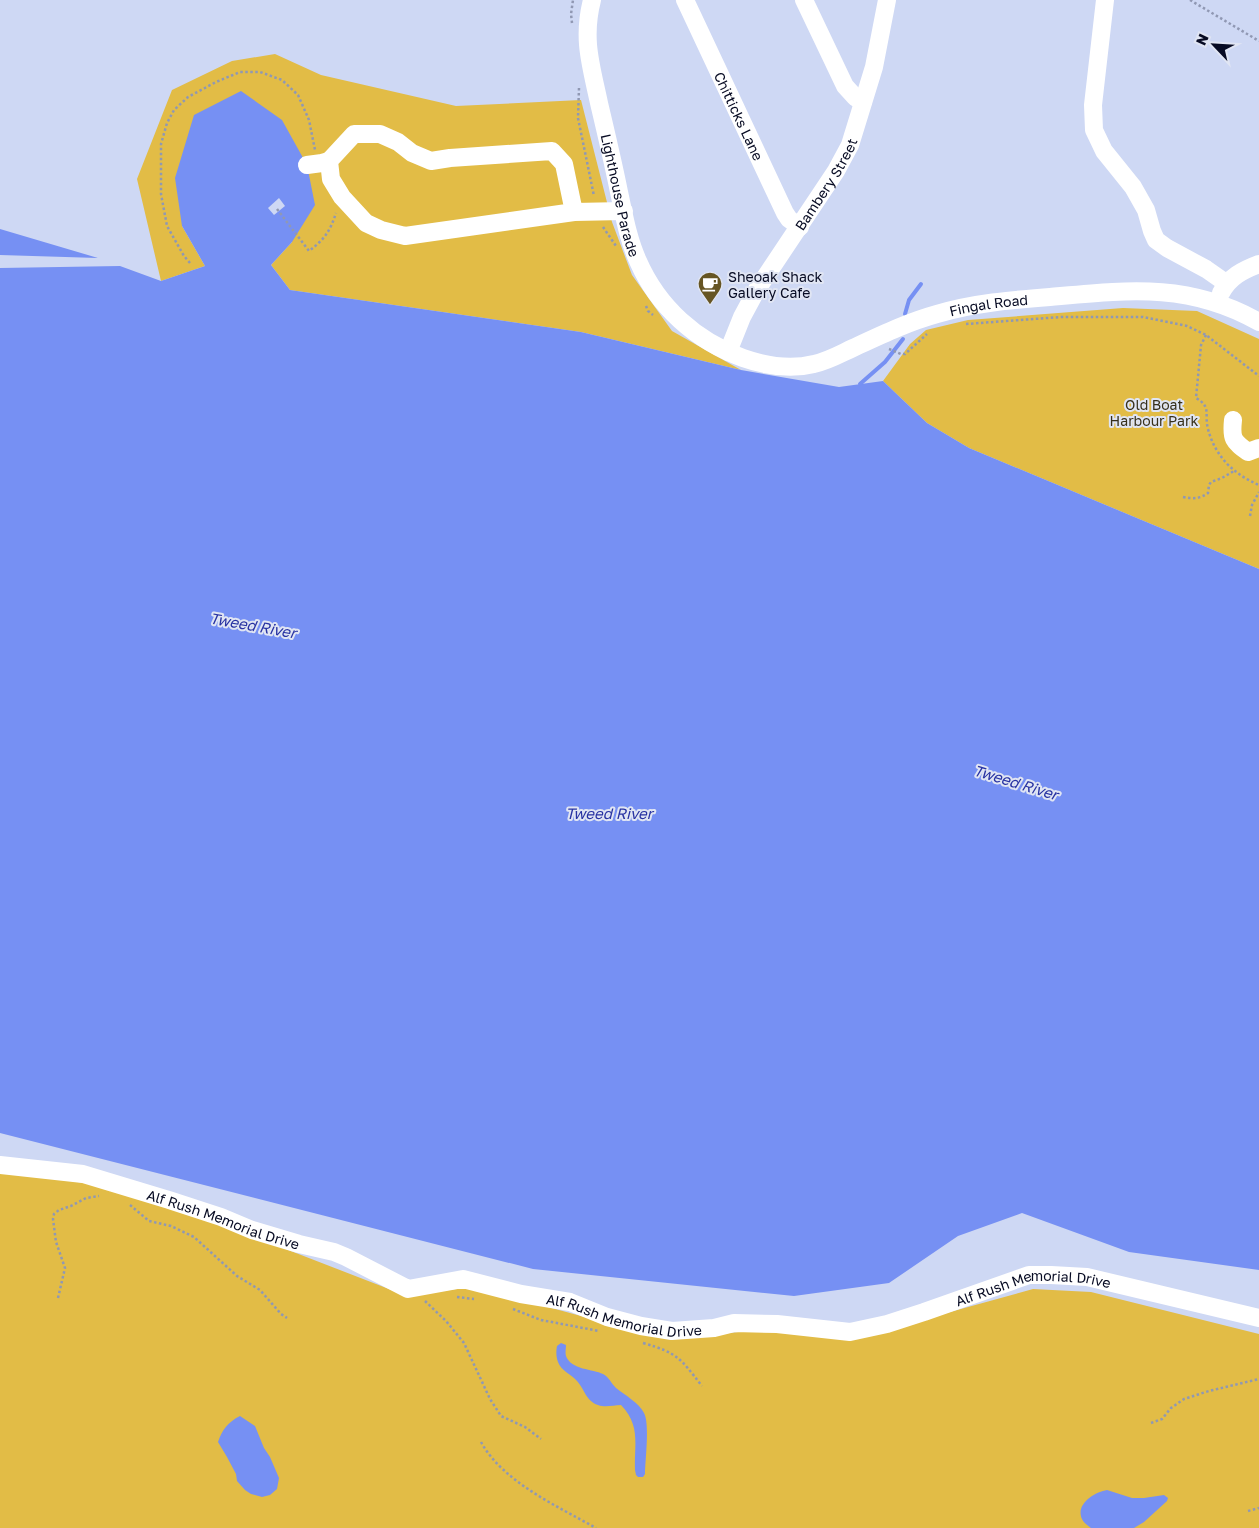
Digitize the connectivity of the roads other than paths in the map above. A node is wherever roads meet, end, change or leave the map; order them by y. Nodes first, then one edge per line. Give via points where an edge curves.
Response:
1 (592, 0) edge
2 (685, 0) edge
3 (804, 0) edge
4 (887, 0) edge
5 (1105, 0) edge
6 (864, 102) junction
7 (624, 211) junction
8 (574, 212) junction
9 (800, 228) junction
10 (1259, 264) edge
11 (1226, 283) junction
12 (1216, 302) junction
13 (1259, 322) edge
14 (728, 352) junction
15 (1233, 420) dead end
16 (1259, 448) edge
17 (0, 1165) edge
18 (1259, 1318) edge

1 - 7 street, Lighthouse Parade via 587,31 589,57
2 - 9 street, Chitticks Lane via 785,213
3 - 6 street via 845,86
4 - 6 street, Bambery Street
5 - 11 street via 1093,105 1094,130 1104,151 1133,187 1146,210 1156,240
6 - 9 street, Bambery Street via 845,156
7 - 8 street
7 - 14 street, Lighthouse Parade via 637,259 651,286 693,331
8 - 8 street via 406,236 366,223 318,163 354,134 380,134 431,161 552,151 564,164
9 - 14 street, Bambery Street via 756,291
10 - 11 street via 1240,272
11 - 12 street
12 - 13 street, Fingal Road
12 - 14 street, Fingal Road via 1172,292 1130,291 1008,300 967,306 927,317 834,358 805,366 767,365
15 - 16 street via 1231,434 1237,444 1248,452
17 - 18 street, Alf Rush Memorial Drive via 83,1174 169,1200 252,1230 334,1252 408,1290 462,1279 520,1294 570,1302 606,1317 672,1331 734,1324 776,1324 850,1332 924,1312 1029,1275 1087,1277

